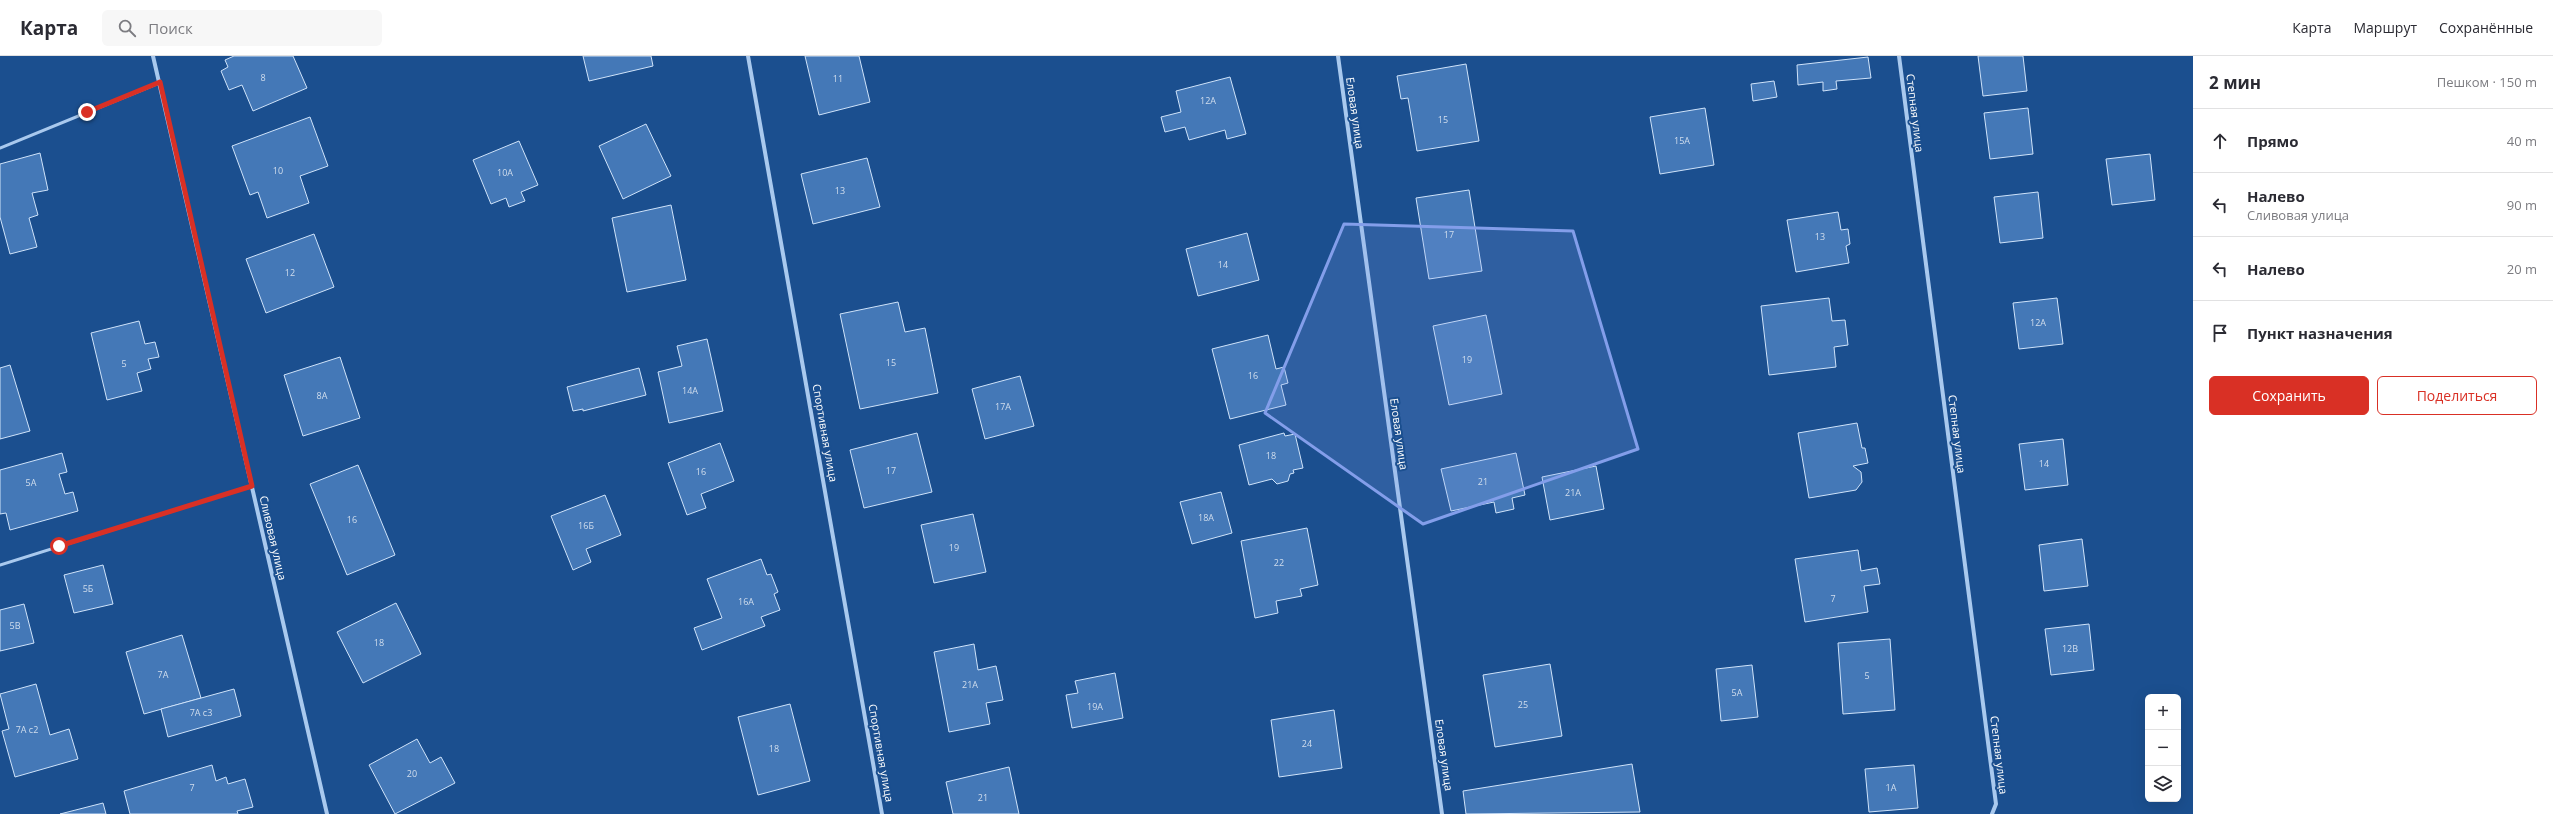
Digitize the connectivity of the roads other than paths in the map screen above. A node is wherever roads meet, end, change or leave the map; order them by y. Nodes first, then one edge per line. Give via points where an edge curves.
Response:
1 (153, 56) edge
2 (748, 56) edge
3 (1338, 56) edge
4 (1899, 56) edge
5 (160, 82) junction
6 (0, 148) edge
7 (252, 486) junction
8 (0, 565) edge
9 (327, 814) edge
10 (882, 814) edge
11 (1442, 814) edge
12 (1992, 814) edge

1 - 5 street, Сливовая улица
2 - 10 street, Спортивная улица
3 - 11 street, Еловая улица
4 - 12 street, Степная улица via 1996,804
5 - 6 lane
5 - 7 street, Сливовая улица
7 - 8 lane
7 - 9 street, Сливовая улица

